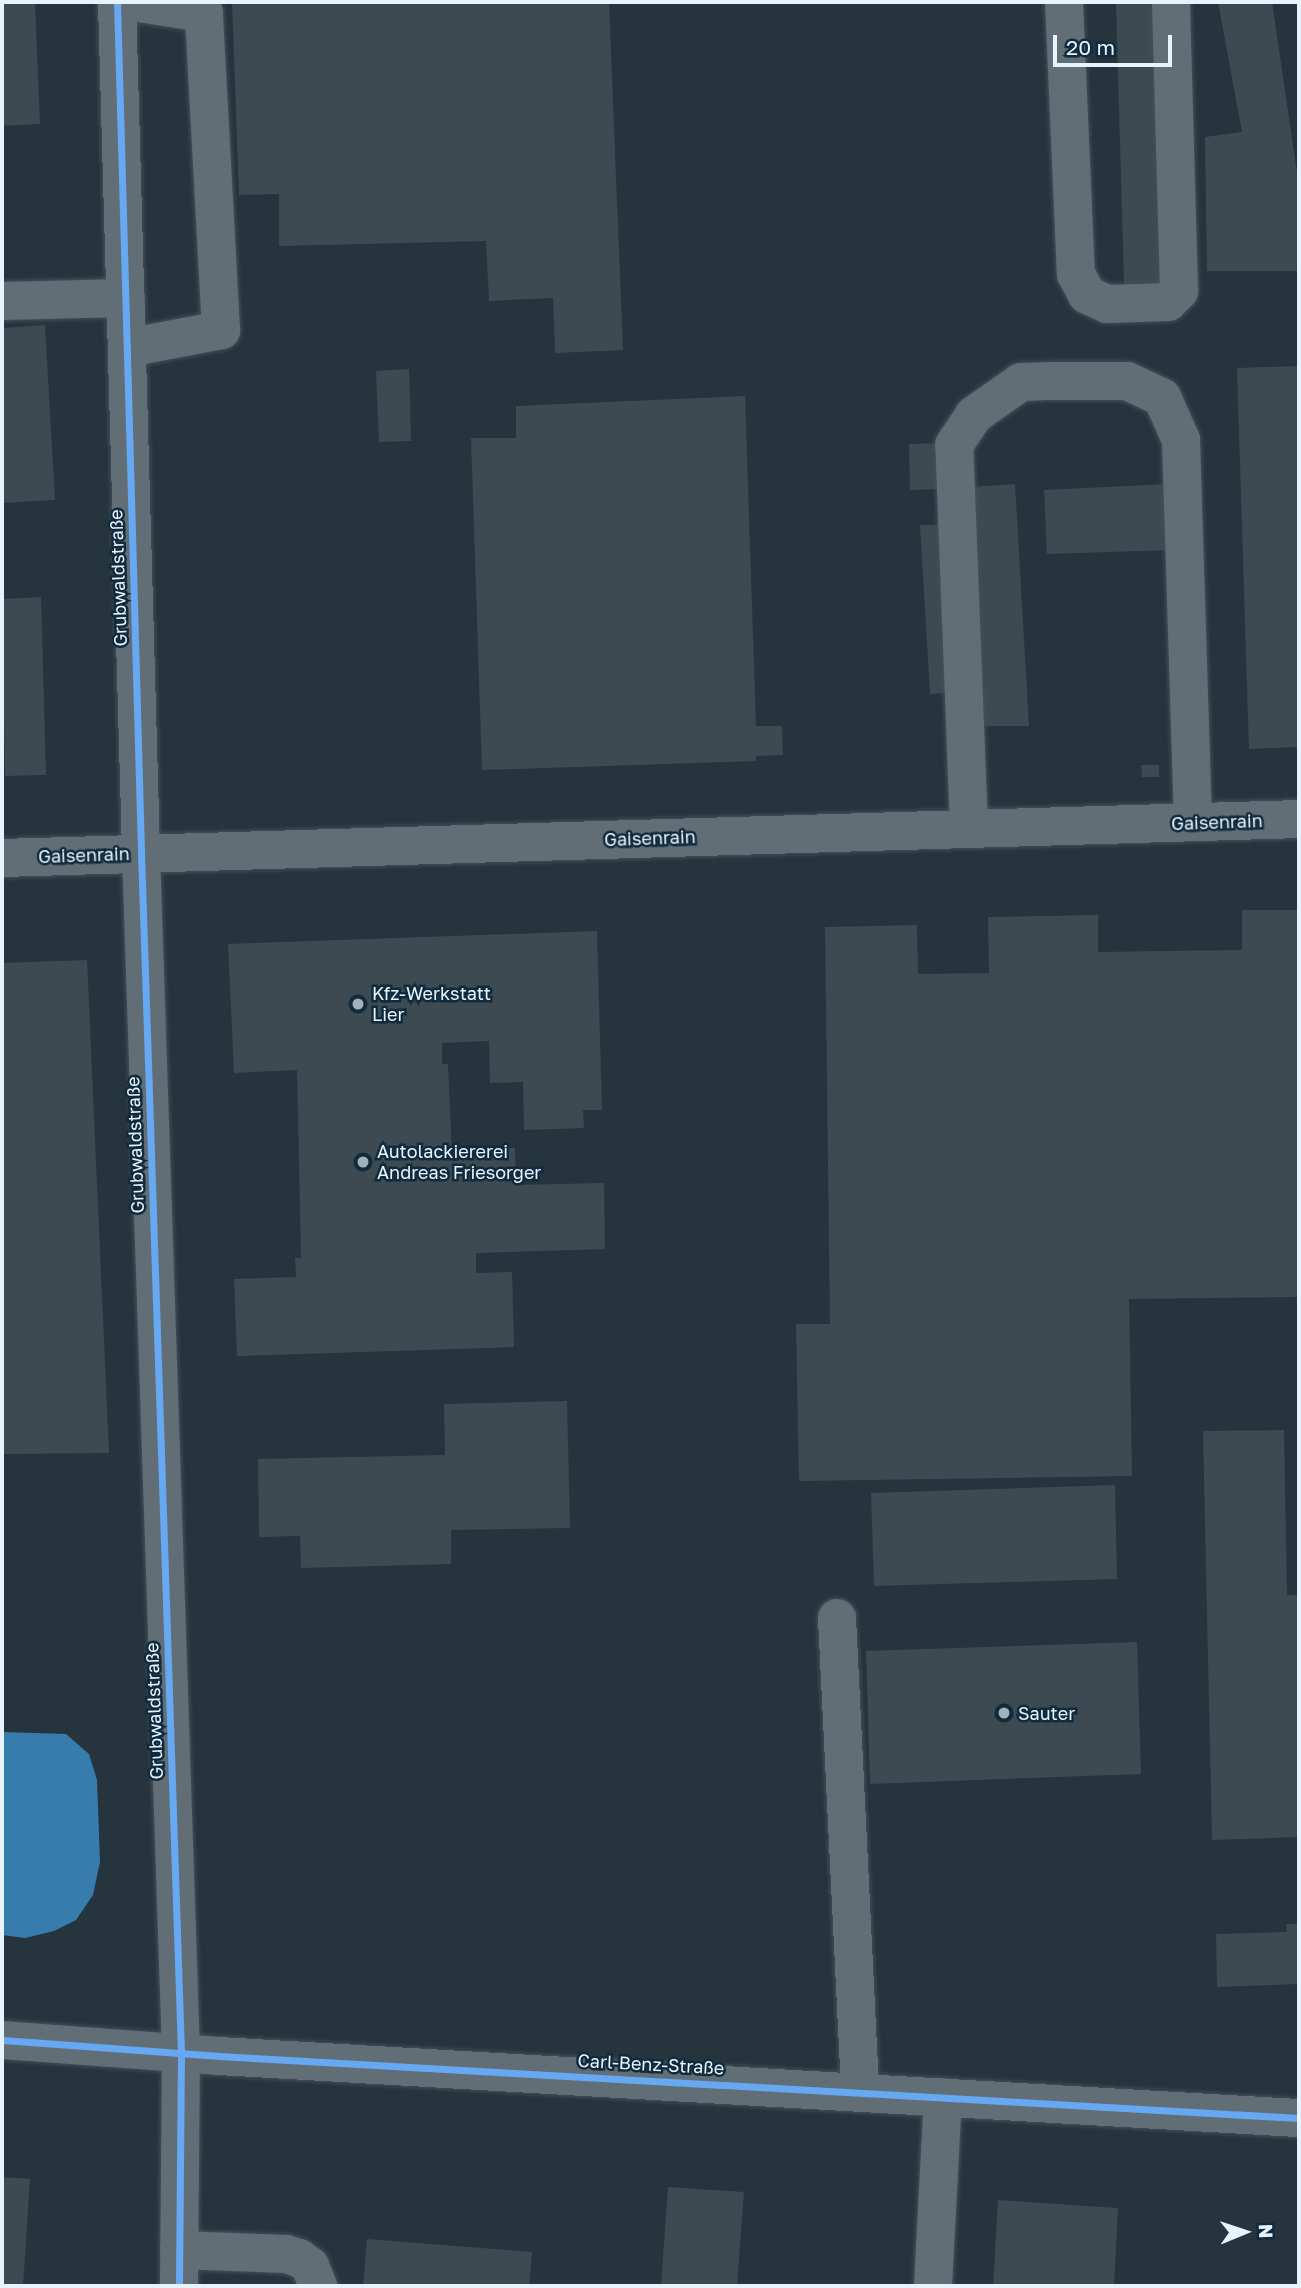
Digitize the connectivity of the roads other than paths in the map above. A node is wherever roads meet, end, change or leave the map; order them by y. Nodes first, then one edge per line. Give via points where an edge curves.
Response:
1 (117, 2) edge
2 (132, 2) edge
3 (1064, 2) edge
4 (1171, 2) edge
5 (126, 298) junction
6 (2, 301) edge
7 (127, 348) junction
8 (1299, 819) edge
9 (1193, 822) junction
10 (969, 829) junction
11 (141, 853) junction
12 (2, 858) edge
13 (837, 1618) dead end
14 (2, 2039) edge
15 (181, 2053) junction
16 (860, 2092) junction
17 (943, 2097) junction
18 (1299, 2118) edge
19 (179, 2268) edge
20 (318, 2286) edge
21 (933, 2286) edge

1 - 5 street, Grubwaldstraße
2 - 7 street via 204,13 221,330
3 - 4 street via 1076,274 1087,295 1107,304 1168,302 1180,291
5 - 6 street
5 - 7 street, Grubwaldstraße
7 - 11 street, Grubwaldstraße
8 - 9 street, Gaisenrain
9 - 10 street, Gaisenrain
9 - 10 street via 1181,440 1162,397 1127,381 1053,381 1021,382 974,415 954,445
10 - 11 street, Gaisenrain
11 - 12 street, Gaisenrain
11 - 15 street, Grubwaldstraße
13 - 16 street
14 - 15 street, Carl-Benz-Straße
15 - 16 street, Carl-Benz-Straße
15 - 19 street, Grubwaldstraße
16 - 17 street, Carl-Benz-Straße
17 - 18 street, Carl-Benz-Straße
17 - 21 street
19 - 20 street via 286,2254 310,2266

